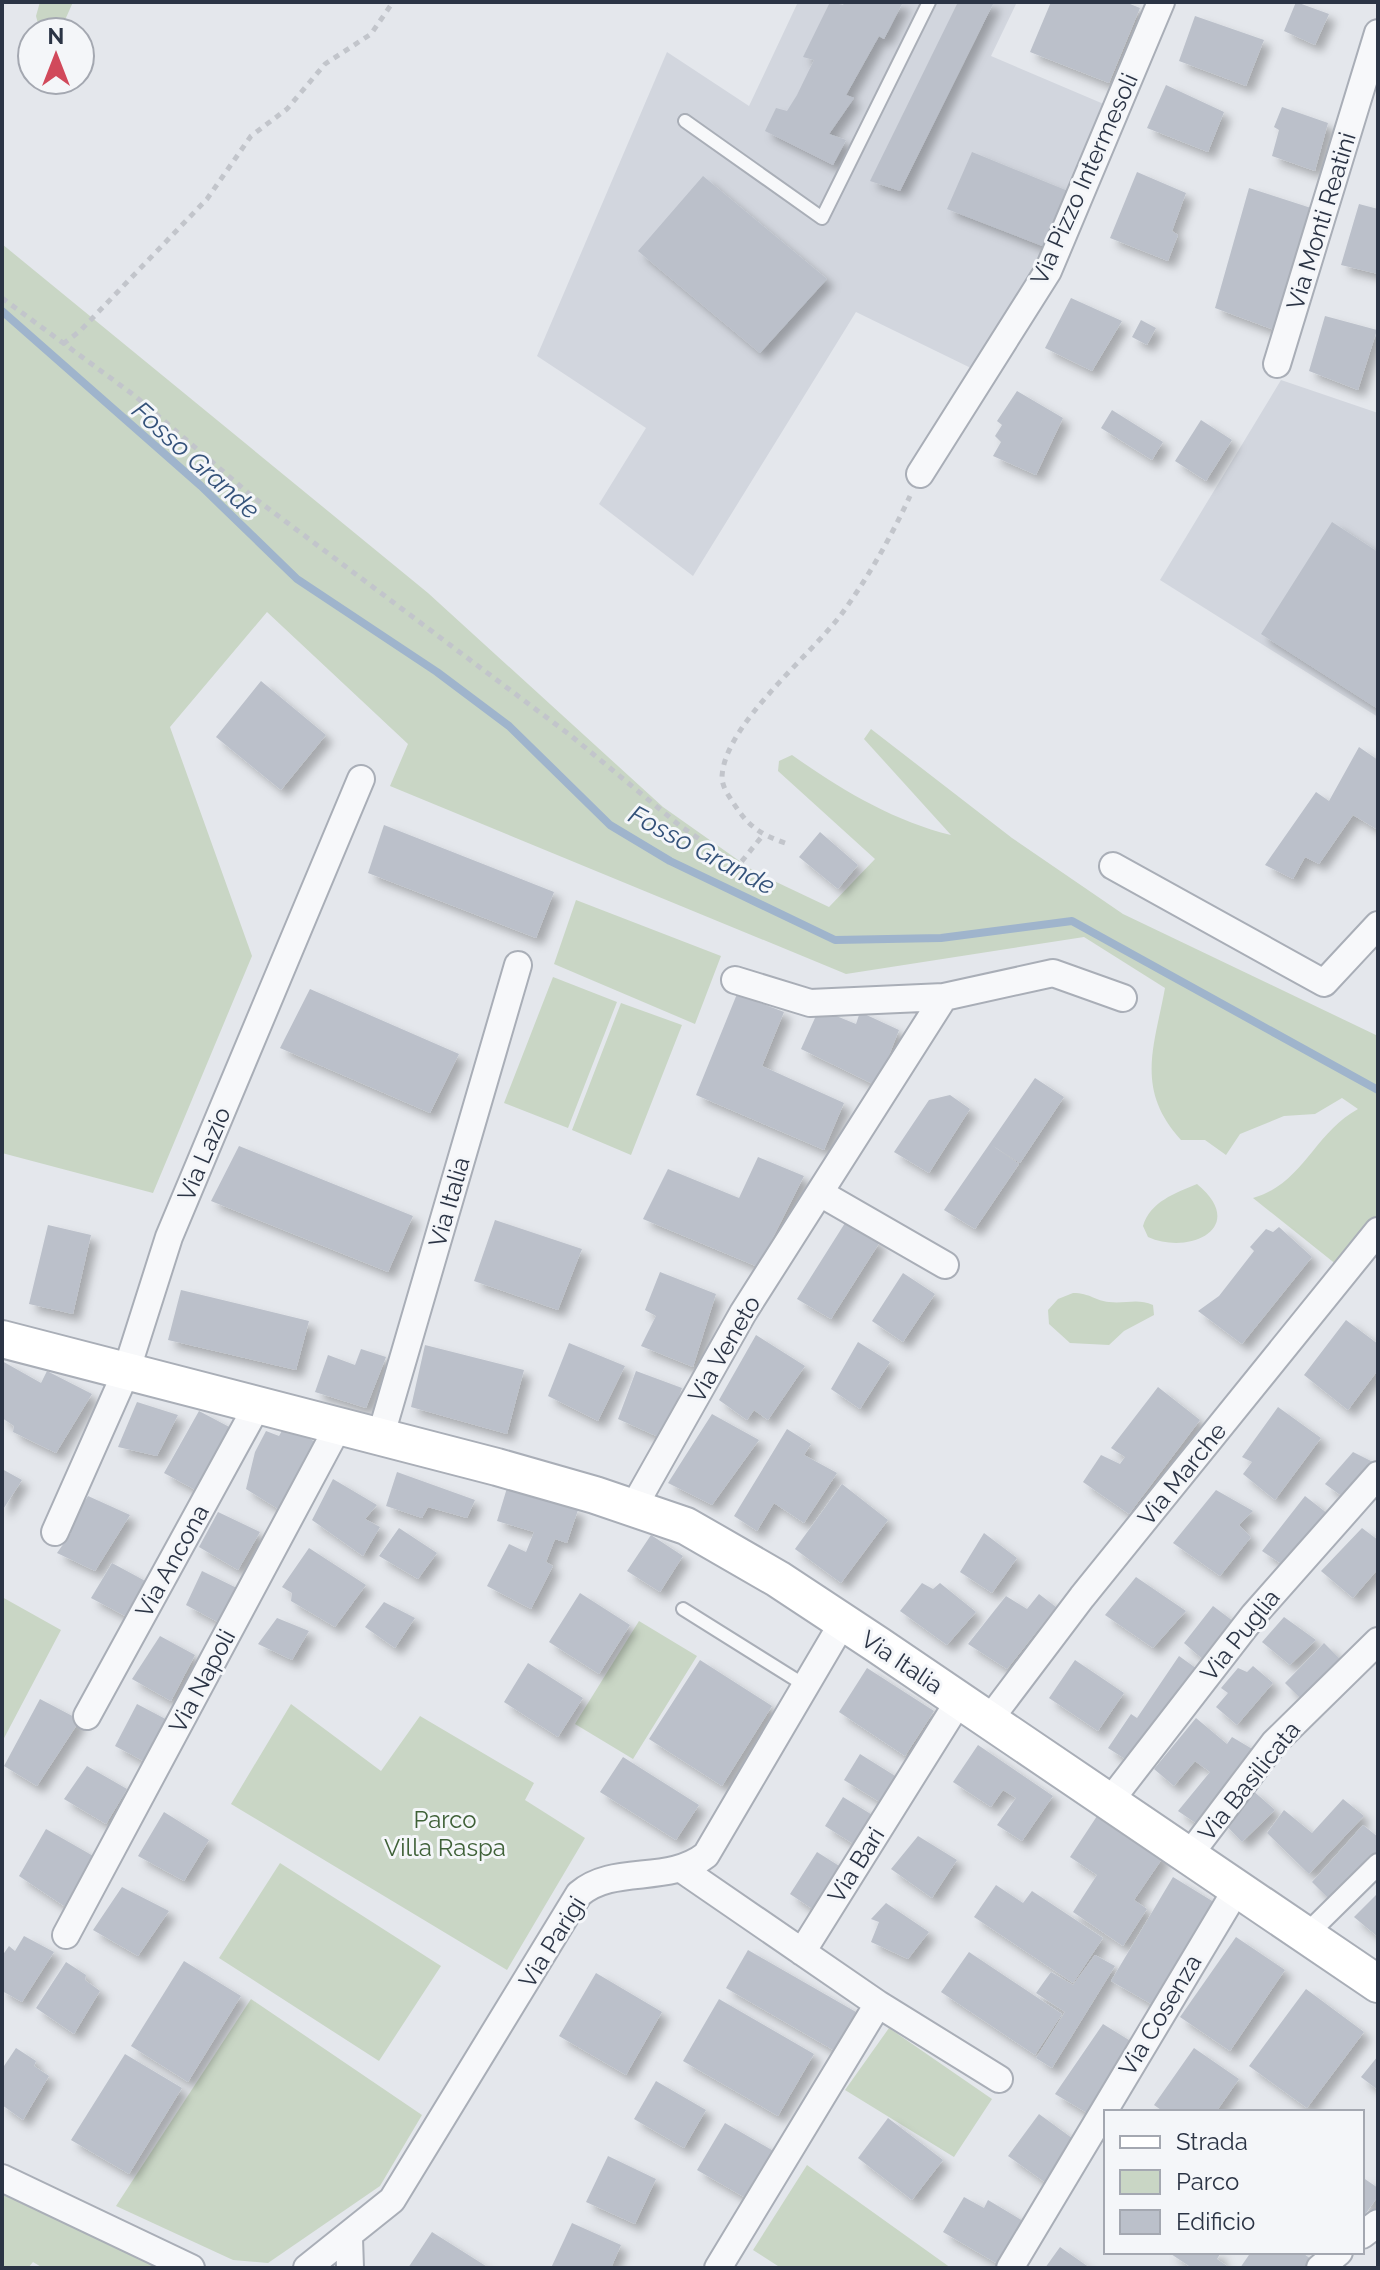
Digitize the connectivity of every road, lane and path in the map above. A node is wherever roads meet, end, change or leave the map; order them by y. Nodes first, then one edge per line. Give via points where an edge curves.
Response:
1 (393, 2) edge
2 (929, 2) edge
3 (1161, 2) edge
4 (1378, 33) edge
5 (685, 121) dead end
6 (2, 298) edge
7 (63, 344) junction
8 (1277, 364) dead end
9 (920, 474) joint
10 (361, 779) dead end
11 (763, 835) junction
12 (785, 843) dead end
13 (1113, 866) dead end
14 (1378, 925) edge
15 (518, 965) dead end
16 (735, 980) dead end
17 (944, 997) junction
18 (1123, 998) dead end
19 (820, 1193) junction
20 (1378, 1231) edge
21 (945, 1265) dead end
22 (2, 1339) edge
23 (126, 1372) junction
24 (257, 1406) junction
25 (338, 1427) junction
26 (380, 1438) junction
27 (1378, 1475) edge
28 (633, 1508) junction
29 (55, 1532) dead end
30 (683, 1609) dead end
31 (843, 1622) junction
32 (1378, 1641) edge
33 (806, 1686) junction
34 (959, 1701) junction
35 (87, 1716) dead end
36 (989, 1720) junction
37 (1110, 1801) junction
38 (1190, 1854) junction
39 (1378, 1864) edge
40 (683, 1870) junction
41 (1238, 1887) junction
42 (1307, 1934) junction
43 (66, 1935) dead end
44 (802, 1952) junction
45 (1378, 1984) edge
46 (878, 2004) junction
47 (999, 2079) dead end
48 (1106, 2110) edge
49 (1104, 2113) edge
50 (2, 2178) edge
51 (349, 2238) junction
52 (191, 2268) edge
53 (307, 2268) edge
54 (350, 2268) edge
55 (718, 2268) edge
56 (1010, 2268) edge

1 - 7 path via 371,34 325,64 287,109 251,136 207,199
2 - 5 lane via 822,218
3 - 9 street, Via Pizzo Intermesoli via 1048,271
4 - 8 street, Via Monti Reatini
6 - 7 path
7 - 11 path via 679,825 738,866
9 - 11 path via 885,547 841,615 740,730 726,757 726,792 754,832
10 - 23 street, Via Lazio via 169,1237
11 - 12 path
13 - 14 street via 1324,983
15 - 26 street, Via Italia
16 - 17 street via 810,1003
17 - 18 street via 1053,973
17 - 19 street, Via Veneto
19 - 21 street
19 - 28 street, Via Veneto via 743,1313
20 - 36 street, Via Marche
22 - 23 main road, Via Italia
23 - 24 main road, Via Italia
23 - 29 street, Via Lazio
24 - 25 main road, Via Italia
24 - 35 street, Via Ancona
25 - 26 main road, Via Italia
25 - 43 street, Via Napoli
26 - 28 main road, Via Italia
27 - 37 street, Via Puglia via 1254,1615
28 - 31 main road, Via Italia via 686,1526
30 - 33 lane
31 - 33 street
31 - 34 main road, Via Italia
32 - 38 street, Via Basilicata via 1274,1743
33 - 40 street via 706,1855
34 - 36 main road, Via Italia
34 - 44 street, Via Bari
36 - 37 main road, Via Italia
37 - 38 main road, Via Italia
38 - 41 main road, Via Italia
39 - 42 street
40 - 44 street
40 - 51 street, Via Parigi via 601,1881 579,1894 392,2200
41 - 42 main road, Via Italia
41 - 48 street, Via Cosenza
42 - 45 main road, Via Italia
44 - 46 street
46 - 47 street
46 - 55 street
49 - 56 street, Via Cosenza
50 - 52 street
51 - 53 street, Via Parigi
51 - 54 street

